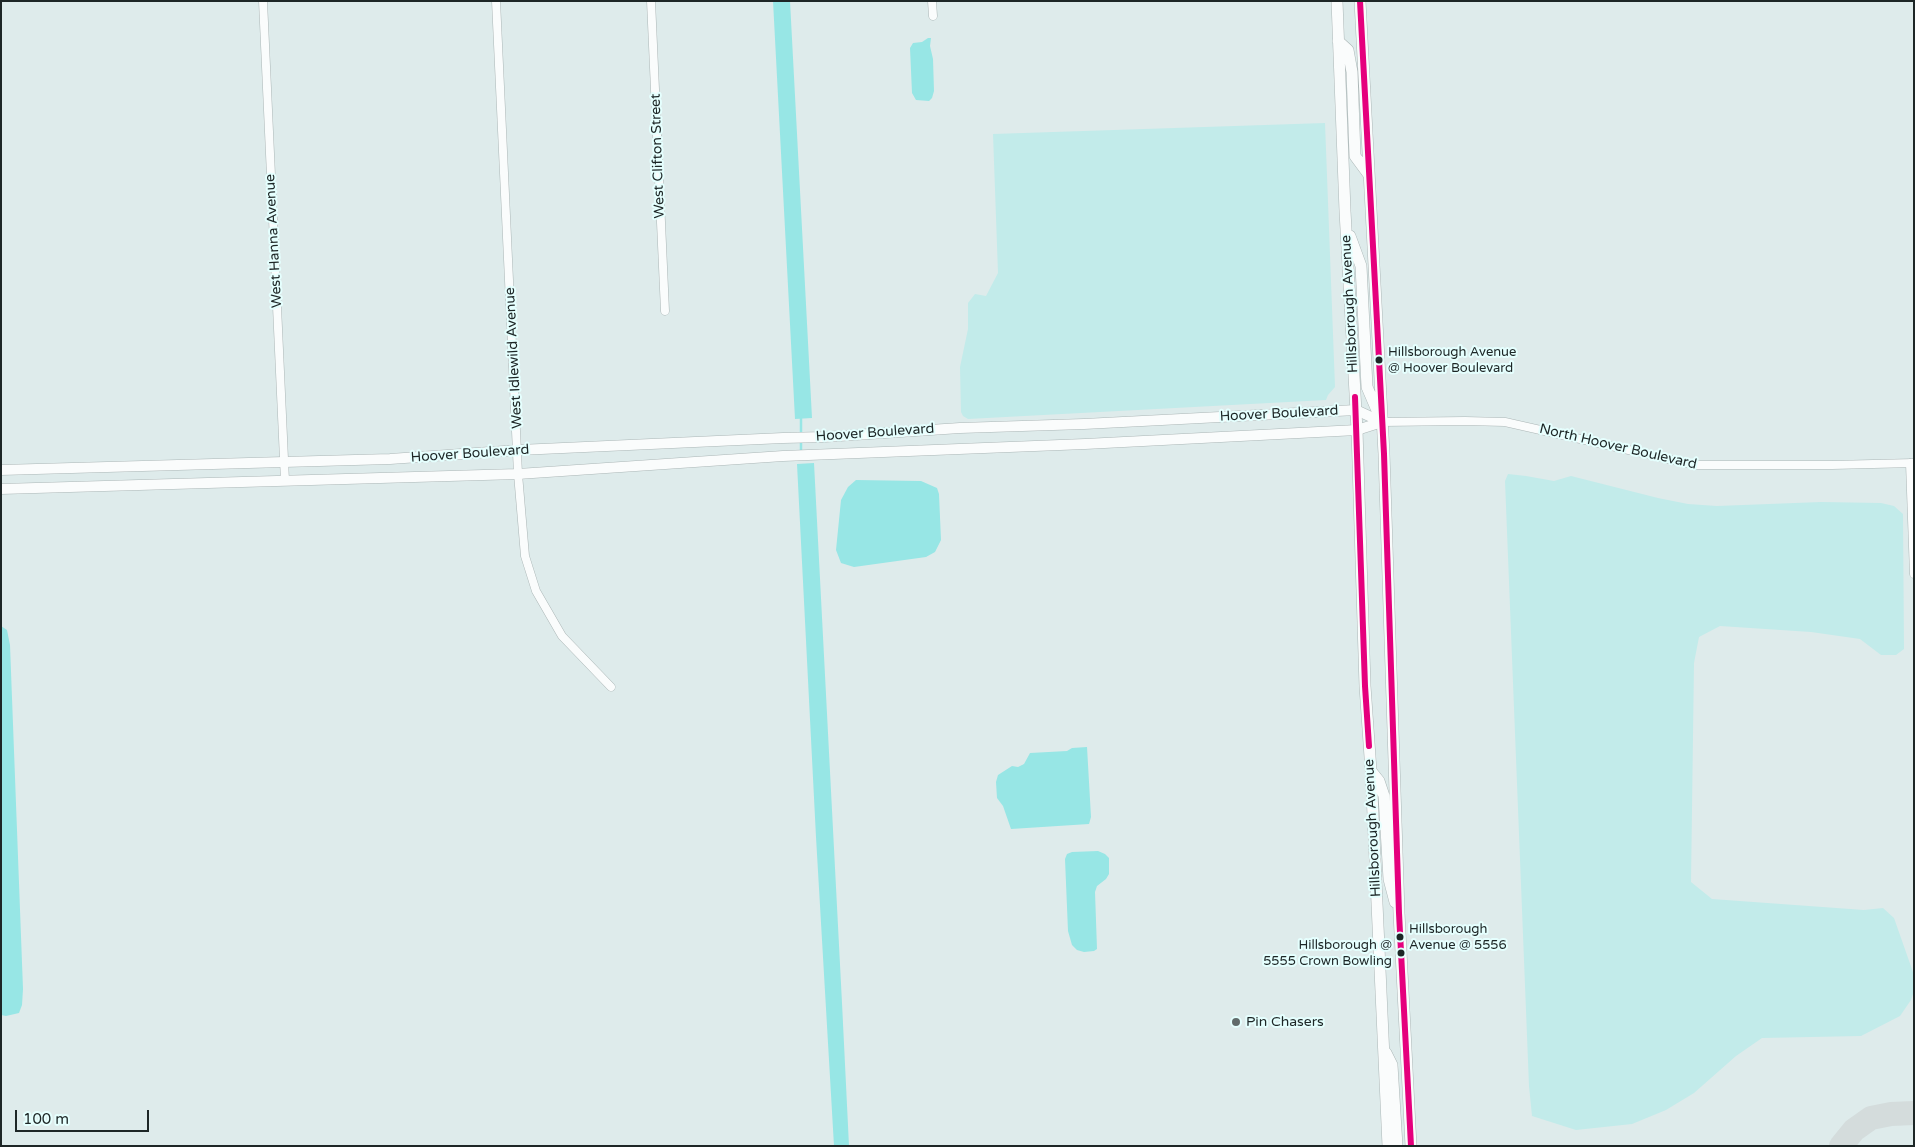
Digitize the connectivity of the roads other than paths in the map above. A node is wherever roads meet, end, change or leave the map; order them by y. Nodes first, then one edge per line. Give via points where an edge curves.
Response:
1 (263, 1) edge
2 (496, 1) edge
3 (652, 1) edge
4 (932, 1) edge
5 (1337, 1) edge
6 (1360, 1) edge
7 (933, 16) dead end
8 (1338, 42) junction
9 (1369, 176) junction
10 (1346, 223) junction
11 (665, 311) dead end
12 (1356, 410) junction
13 (1382, 422) junction
14 (1357, 430) junction
15 (518, 450) junction
16 (284, 462) junction
17 (1912, 463) edge
18 (1, 470) edge
19 (518, 474) junction
20 (285, 481) junction
21 (1, 489) edge
22 (1914, 574) edge
23 (611, 687) dead end
24 (1371, 771) junction
25 (1399, 913) junction
26 (1383, 1050) junction
27 (1388, 1146) edge
28 (1397, 1146) edge
29 (1411, 1146) edge

1 - 16 street, West Hanna Avenue
2 - 15 street, West Idlewild Avenue
3 - 11 street, West Clifton Street
4 - 7 street
5 - 8 main road, Hillsborough Avenue
6 - 9 main road, Hillsborough Avenue
8 - 9 main road via 1348,50 1352,72 1355,156
8 - 10 main road, Hillsborough Avenue
9 - 13 main road, Hillsborough Avenue
10 - 12 main road, Hillsborough Avenue
10 - 13 main road via 1361,266 1367,387
12 - 13 main road, Hoover Boulevard
12 - 14 main road, Hillsborough Avenue
12 - 15 main road, Hoover Boulevard
13 - 14 main road, Hoover Boulevard
13 - 17 street, North Hoover Boulevard via 1505,422 1695,465
13 - 25 main road, Hillsborough Avenue
14 - 19 main road, Hoover Boulevard via 783,456
14 - 24 main road, Hillsborough Avenue
15 - 16 main road, Hoover Boulevard
15 - 19 street, West Idlewild Avenue
16 - 18 main road, Hoover Boulevard
16 - 20 street, West Hanna Avenue
17 - 22 street
19 - 20 main road, Hoover Boulevard
19 - 23 street, West Idlewild Avenue via 525,556 536,591 562,636
20 - 21 main road, Hoover Boulevard
24 - 25 main road via 1382,787 1389,879
24 - 26 main road, Hillsborough Avenue
25 - 29 main road, Hillsborough Avenue
26 - 27 main road, Hillsborough Avenue
26 - 28 main road via 1392,1065

